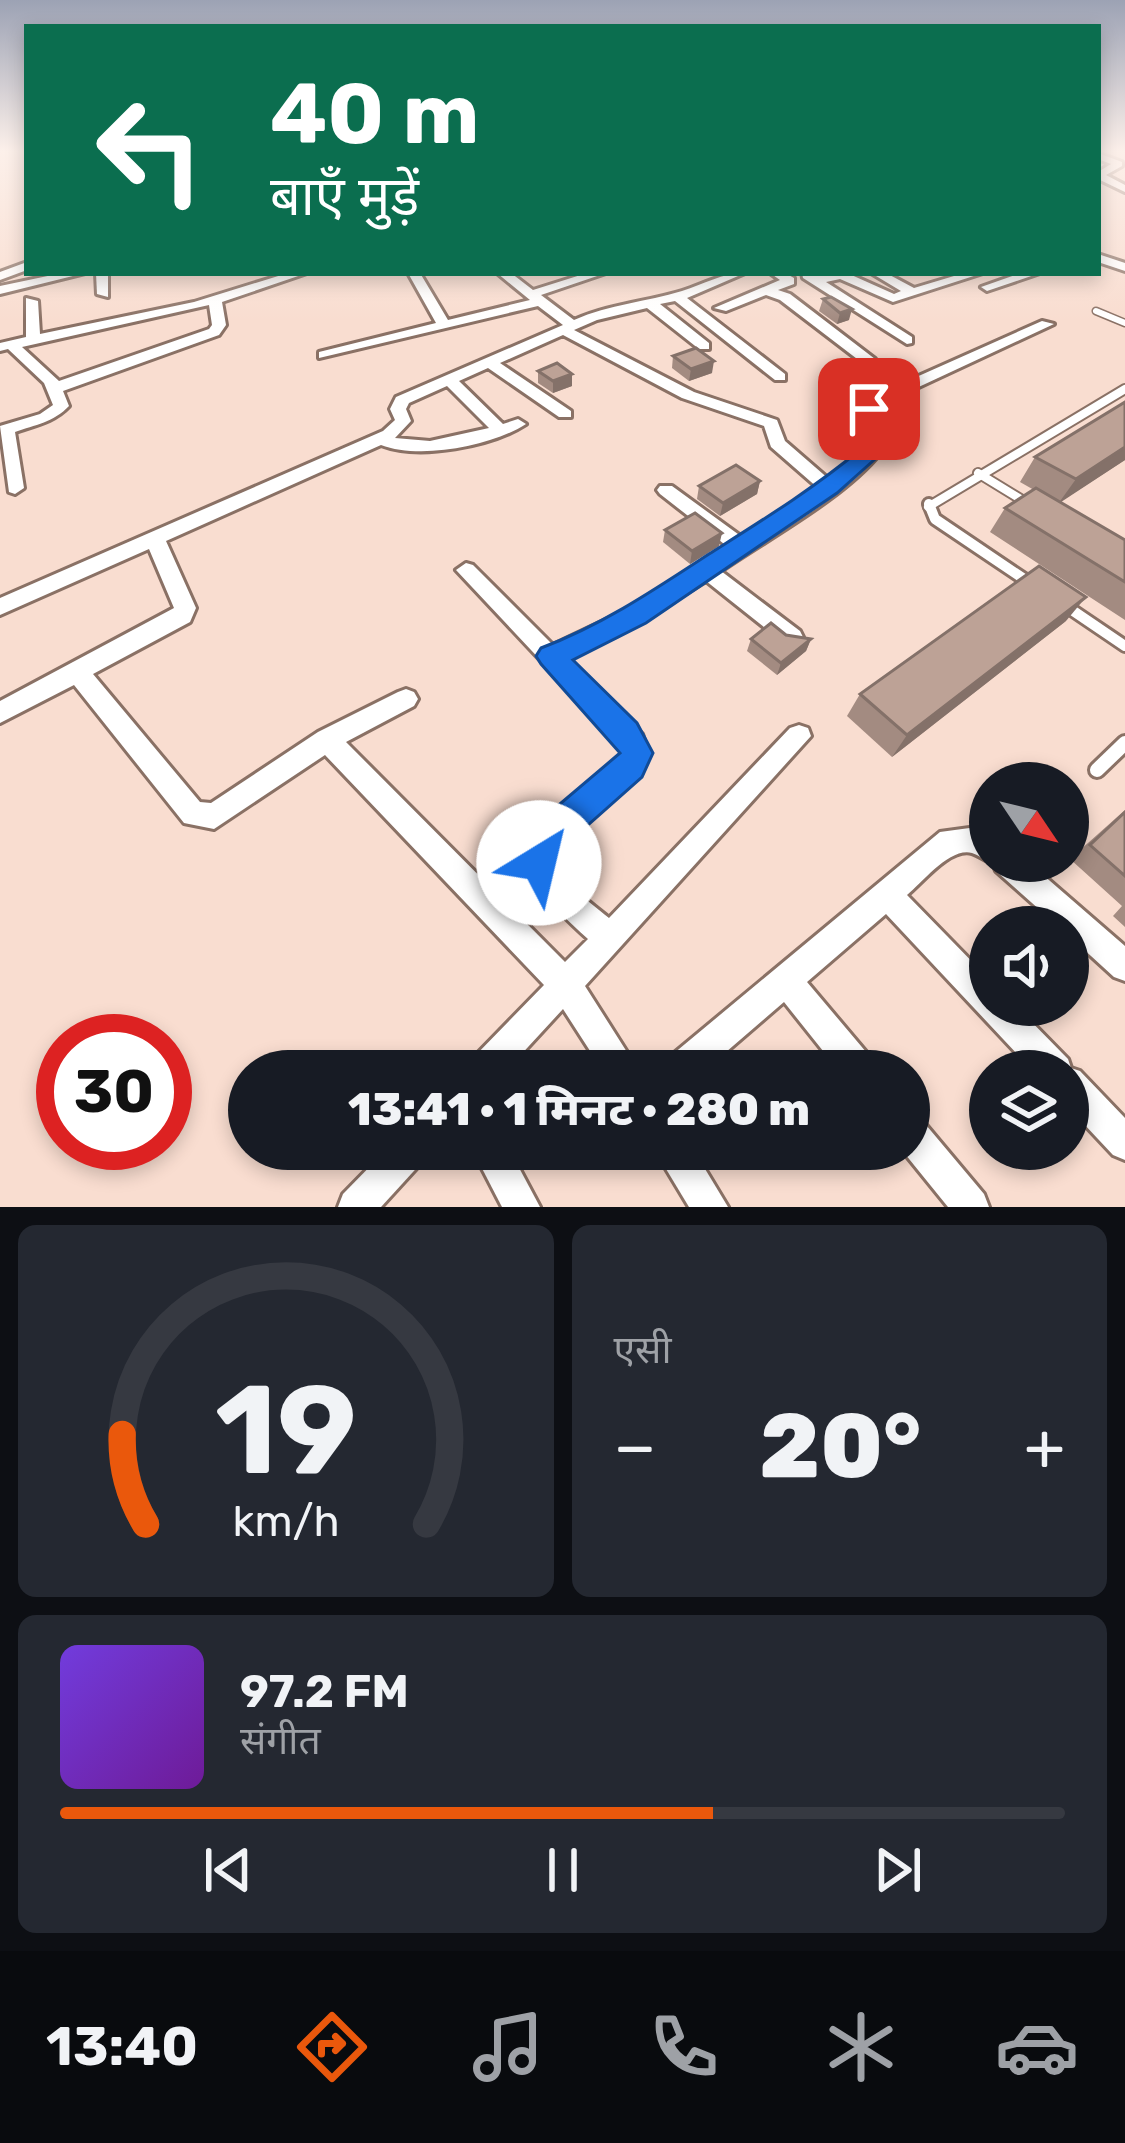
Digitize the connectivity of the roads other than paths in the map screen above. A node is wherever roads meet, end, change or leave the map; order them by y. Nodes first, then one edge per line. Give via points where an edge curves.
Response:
1 (65, 276) edge
2 (102, 276) edge
3 (249, 276) edge
4 (292, 276) edge
5 (416, 276) edge
6 (507, 276) edge
7 (592, 276) edge
8 (731, 276) edge
9 (845, 276) edge
10 (883, 276) edge
11 (909, 276) edge
12 (953, 276) edge
13 (1024, 276) edge
14 (798, 277) edge
15 (928, 287) junction
16 (987, 287) dead end
17 (255, 288) junction
18 (0, 290) edge
19 (766, 290) junction
20 (912, 292) junction
21 (104, 294) dead end
22 (676, 296) junction
23 (534, 299) junction
24 (215, 300) junction
25 (31, 301) dead end
26 (647, 301) junction
27 (721, 308) dead end
28 (1096, 311) dead end
29 (1125, 323) edge
30 (1047, 324) dead end
31 (444, 325) junction
32 (567, 327) junction
33 (907, 340) dead end
34 (33, 341) junction
35 (6, 346) edge
36 (704, 346) dead end
37 (324, 355) dead end
38 (489, 362) junction
39 (870, 362) dead end
40 (780, 377) dead end
41 (449, 380) junction
42 (56, 388) junction
43 (1125, 388) edge
44 (566, 414) dead end
45 (518, 424) dead end
46 (3, 430) edge
47 (499, 430) junction
48 (380, 438) junction
49 (978, 473) junction
50 (15, 488) dead end
51 (829, 488) junction
52 (666, 490) dead end
53 (1052, 518) edge
54 (155, 539) junction
55 (742, 547) junction
56 (466, 570) dead end
57 (706, 570) junction
58 (0, 607) edge
59 (792, 637) edge
60 (1125, 646) edge
61 (551, 656) junction
62 (78, 673) junction
63 (406, 699) dead end
64 (0, 713) edge
65 (799, 736) dead end
66 (327, 740) junction
67 (1125, 743) edge
68 (1097, 770) dead end
69 (969, 840) edge
70 (1030, 882) edge
71 (886, 895) junction
72 (609, 938) junction
73 (1125, 966) edge
74 (786, 980) junction
75 (969, 981) edge
76 (566, 984) junction
77 (1012, 1026) edge
78 (504, 1050) edge
79 (608, 1050) edge
80 (704, 1050) edge
81 (843, 1050) edge
82 (1036, 1050) edge
83 (1089, 1105) edge
84 (1125, 1143) edge
85 (930, 1157) edge
86 (391, 1170) edge
87 (502, 1170) edge
88 (686, 1170) edge
89 (356, 1207) edge
90 (522, 1207) edge
91 (710, 1207) edge
92 (971, 1207) edge

1 - 18 street
2 - 21 street
3 - 17 street
4 - 17 street
5 - 31 street
6 - 23 street
7 - 23 street
8 - 22 street
9 - 20 street via 888,298
10 - 20 street
11 - 15 street
12 - 15 street
13 - 16 street
14 - 19 street
14 - 33 street
15 - 20 street
17 - 24 street
19 - 27 street
19 - 39 street
22 - 26 street
22 - 40 street
23 - 31 street
23 - 32 street
24 - 34 street
24 - 42 street via 214,332
25 - 34 street
26 - 32 street
26 - 36 street
28 - 29 lane
30 - 51 street via 873,402 872,452
31 - 37 street
32 - 38 street
32 - 51 street via 688,395 770,423 777,443
34 - 35 street
35 - 42 street
38 - 41 street
38 - 44 street
41 - 47 street
41 - 48 street via 402,400 403,421
42 - 46 street via 55,412
43 - 49 lane
45 - 47 street
46 - 50 street
47 - 48 street via 416,448
48 - 54 street
49 - 53 lane
49 - 60 lane via 927,511
51 - 55 street
52 - 55 street
54 - 58 street
54 - 62 street via 182,616
55 - 57 street
56 - 61 street
57 - 59 street
57 - 61 street via 595,640
61 - 72 street via 637,753 540,852 547,877
62 - 64 street
62 - 66 street via 203,818
63 - 66 street
65 - 72 street
66 - 76 street
67 - 68 lane
69 - 71 street via 950,841
70 - 73 street
71 - 74 street
71 - 75 street
72 - 76 street
74 - 80 street
74 - 81 street
76 - 78 street
76 - 79 street
77 - 82 street
83 - 84 street
85 - 92 street
86 - 89 street
87 - 90 street
88 - 91 street

